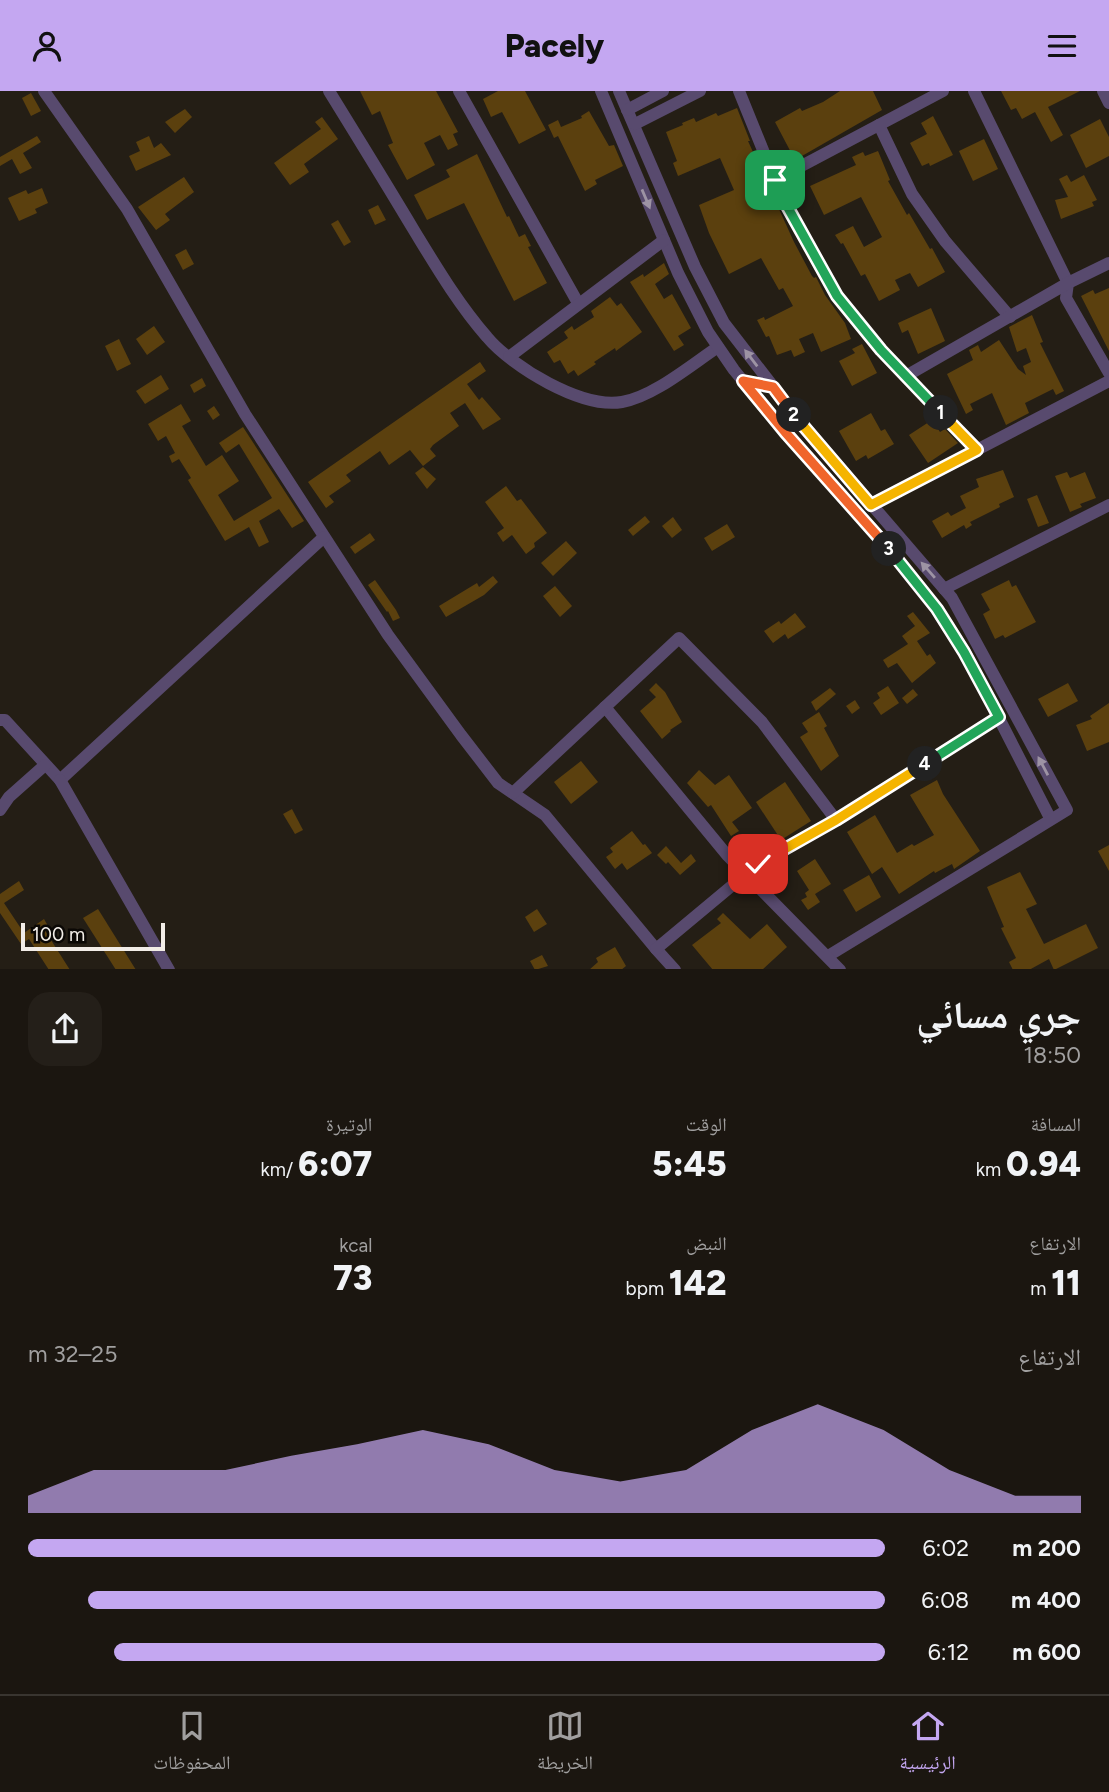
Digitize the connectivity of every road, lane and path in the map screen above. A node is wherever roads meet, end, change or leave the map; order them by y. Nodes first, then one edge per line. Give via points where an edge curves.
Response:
1 (44, 91) edge
2 (329, 91) edge
3 (460, 91) edge
4 (601, 91) edge
5 (618, 91) edge
6 (664, 91) edge
7 (700, 91) edge
8 (739, 91) edge
9 (943, 91) edge
10 (974, 91) edge
11 (1102, 91) edge
12 (920, 96) edge
13 (1109, 103) edge
14 (627, 110) junction
15 (651, 116) junction
16 (879, 125) junction
17 (637, 130) junction
18 (634, 169) junction
19 (775, 180) junction
20 (680, 232) junction
21 (666, 245) junction
22 (1109, 263) edge
23 (1068, 283) junction
24 (578, 303) junction
25 (1010, 317) junction
26 (718, 347) junction
27 (509, 357) junction
28 (1109, 373) edge
29 (906, 376) junction
30 (743, 381) junction
31 (1109, 381) edge
32 (773, 387) junction
33 (977, 450) junction
34 (871, 505) junction
35 (1109, 505) edge
36 (324, 537) junction
37 (944, 589) junction
38 (604, 707) junction
39 (999, 717) junction
40 (0, 720) edge
41 (46, 765) junction
42 (60, 780) junction
43 (513, 793) junction
44 (0, 810) edge
45 (1050, 818) junction
46 (836, 820) junction
47 (746, 874) junction
48 (656, 949) junction
49 (828, 956) junction
50 (169, 969) edge
51 (675, 969) edge
52 (840, 969) edge

1 - 36 street via 127,209 245,414
2 - 27 street via 452,292 488,339
3 - 24 street
4 - 18 street
5 - 14 street
6 - 14 street
6 - 15 street
7 - 15 street
8 - 19 street
9 - 12 street
10 - 23 street
11 - 13 street
12 - 16 street
14 - 17 street
15 - 17 street
16 - 19 street
16 - 25 street via 912,194
17 - 18 street
17 - 20 street
18 -> 21 street
19 - 29 street via 837,296
20 - 21 street
32 -> 20 street via 724,323
21 - 24 street
21 - 26 street
22 - 23 street
23 - 25 street
23 - 28 street via 1066,298
24 - 27 street
25 - 29 street
26 - 27 street via 642,396 621,403 595,402 559,389
26 - 30 street
29 - 33 street
30 - 32 street
30 - 39 street via 937,609
31 - 33 street
32 - 34 street
33 - 34 street
37 -> 34 street
35 - 37 street
36 - 42 street
36 - 43 street via 461,736 498,783
45 -> 37 street via 1067,810
38 - 43 street
38 - 46 street via 679,638 761,722
38 - 47 street
39 - 45 street
39 - 46 street
40 - 41 street
41 - 42 street
41 - 44 street
42 - 50 street
43 - 48 street via 545,815
45 - 49 street
46 - 47 street
47 - 48 street
47 - 49 street
48 - 51 street
49 - 52 street

